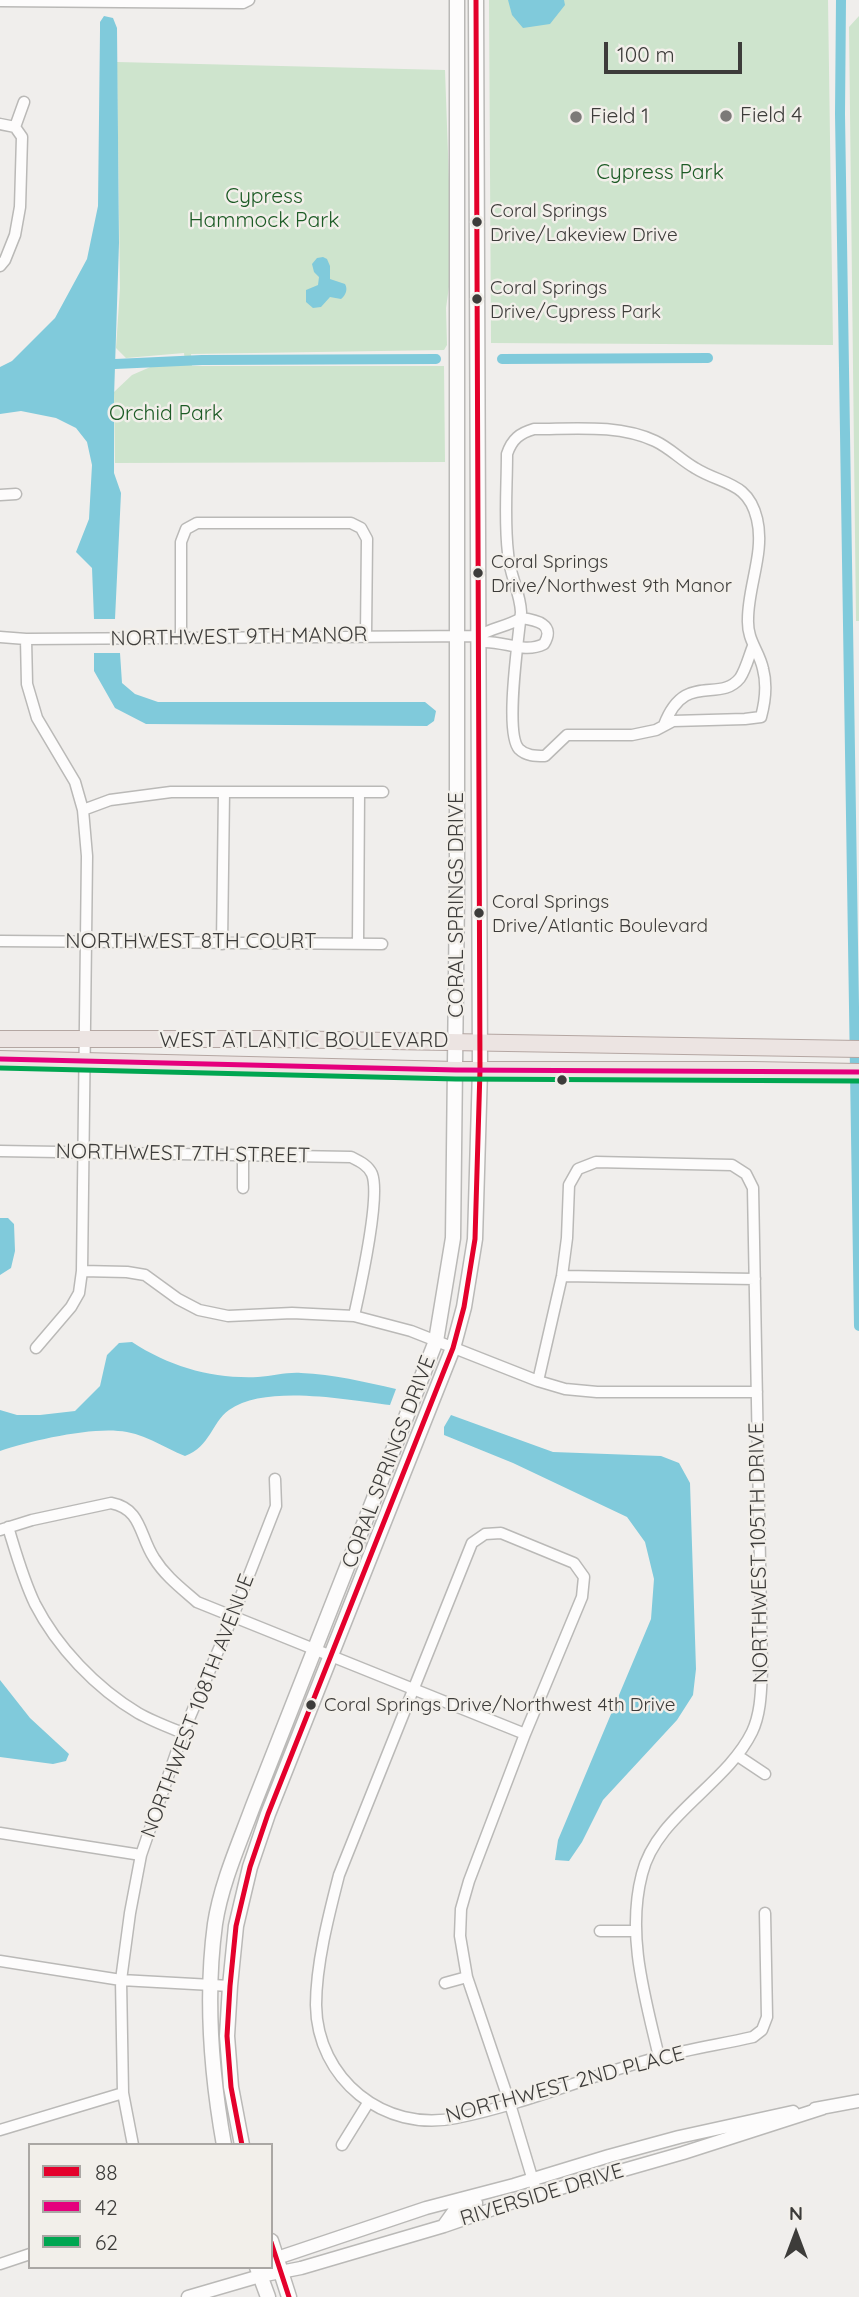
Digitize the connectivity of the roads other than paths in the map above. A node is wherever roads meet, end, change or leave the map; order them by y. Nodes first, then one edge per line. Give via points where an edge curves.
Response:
1 (249, 0) edge
2 (457, 0) edge
3 (477, 0) edge
4 (0, 1) edge
5 (24, 102) dead end
6 (0, 124) edge
7 (15, 127) junction
8 (0, 266) edge
9 (16, 494) dead end
10 (0, 495) edge
11 (521, 618) junction
12 (366, 635) junction
13 (457, 636) junction
14 (479, 636) junction
15 (0, 637) edge
16 (181, 637) junction
17 (26, 639) junction
18 (753, 646) junction
19 (518, 647) junction
20 (664, 725) junction
21 (224, 792) junction
22 (359, 792) junction
23 (383, 792) dead end
24 (83, 810) junction
25 (0, 941) edge
26 (85, 942) junction
27 (358, 943) junction
28 (222, 944) junction
29 (383, 944) dead end
30 (0, 1039) edge
31 (85, 1039) junction
32 (456, 1042) junction
33 (480, 1043) junction
34 (859, 1049) edge
35 (0, 1059) edge
36 (85, 1061) junction
37 (456, 1070) junction
38 (480, 1070) junction
39 (859, 1072) edge
40 (0, 1151) edge
41 (83, 1152) junction
42 (243, 1156) junction
43 (243, 1188) dead end
44 (82, 1271) junction
45 (562, 1276) junction
46 (755, 1279) junction
47 (354, 1316) junction
48 (436, 1341) junction
49 (36, 1348) dead end
50 (453, 1348) junction
51 (538, 1381) junction
52 (757, 1392) junction
53 (275, 1479) dead end
54 (4, 1528) edge
55 (233, 1616) junction
56 (314, 1650) junction
57 (331, 1656) junction
58 (413, 1688) junction
59 (183, 1733) junction
60 (525, 1734) junction
61 (738, 1756) junction
62 (765, 1774) dead end
63 (0, 1833) edge
64 (141, 1855) junction
65 (765, 1913) dead end
66 (600, 1931) dead end
67 (635, 1931) junction
68 (0, 1961) edge
69 (467, 1977) junction
70 (121, 1979) junction
71 (445, 1983) dead end
72 (210, 1986) junction
73 (230, 1986) junction
74 (659, 2057) junction
75 (123, 2093) junction
76 (855, 2102) edge
77 (368, 2103) junction
78 (510, 2104) junction
79 (823, 2108) junction
80 (0, 2130) edge
81 (133, 2143) edge
82 (224, 2143) edge
83 (243, 2143) edge
84 (342, 2145) dead end
85 (533, 2179) junction
86 (514, 2185) junction
87 (537, 2194) junction
88 (444, 2226) junction
89 (28, 2255) edge
90 (0, 2264) edge
91 (273, 2265) edge
92 (273, 2266) edge
93 (264, 2269) edge
94 (269, 2269) edge
95 (270, 2269) edge
96 (188, 2297) edge
97 (268, 2297) edge
98 (289, 2297) edge

1 - 4 street
2 - 13 main road, CORAL SPRINGS DRIVE
3 - 14 main road, CORAL SPRINGS DRIVE
5 - 7 street
6 - 7 street
7 - 8 street via 22,137 20,207 15,235
9 - 10 street
11 - 14 street
11 - 18 street via 521,596 507,552 510,445 523,432 534,429 606,429 652,440 695,468 733,484 747,498 760,533 748,603 748,636
11 - 19 street
11 - 19 street via 543,624 547,639 537,647
12 - 13 street, NORTHWEST 9TH MANOR
12 - 16 street, NORTHWEST 9TH MANOR
12 - 16 street via 367,539 361,528 351,523 197,523 186,529 181,542
13 - 14 street, NORTHWEST 9TH MANOR
13 - 32 main road, CORAL SPRINGS DRIVE
14 - 19 street via 483,642
14 - 33 main road, CORAL SPRINGS DRIVE
15 - 17 street, NORTHWEST 9TH MANOR
16 - 17 street, NORTHWEST 9TH MANOR
17 - 24 street via 27,684 37,718 75,782
18 - 20 street via 740,677 731,685 679,699
18 - 20 street via 764,669 761,717
19 - 20 street via 514,741 525,754 545,756 567,735 632,735
21 - 22 street
21 - 24 street via 140,794
21 - 28 street
22 - 23 street
22 - 27 street
24 - 26 street
25 - 26 street, NORTHWEST 8TH COURT
26 - 28 street, NORTHWEST 8TH COURT
26 - 31 street
27 - 28 street, NORTHWEST 8TH COURT
27 - 29 street, NORTHWEST 8TH COURT
30 - 31 main road, WEST ATLANTIC BOULEVARD
31 - 32 main road, WEST ATLANTIC BOULEVARD
31 - 36 street
32 - 33 main road, WEST ATLANTIC BOULEVARD
32 - 37 main road, CORAL SPRINGS DRIVE
33 - 34 main road, WEST ATLANTIC BOULEVARD
33 - 38 main road, CORAL SPRINGS DRIVE
35 - 36 main road, WEST ATLANTIC BOULEVARD
36 - 37 main road, WEST ATLANTIC BOULEVARD
36 - 41 street
37 - 38 main road, WEST ATLANTIC BOULEVARD
37 - 48 main road, CORAL SPRINGS DRIVE via 453,1238
38 - 39 main road, WEST ATLANTIC BOULEVARD
38 - 50 main road, CORAL SPRINGS DRIVE via 475,1239
40 - 41 street, NORTHWEST 7TH STREET
41 - 42 street, NORTHWEST 7TH STREET
41 - 44 street
42 - 43 street
42 - 47 street, NORTHWEST 7TH STREET via 351,1157 372,1174 364,1270
44 - 47 street via 145,1275 199,1310 228,1316 292,1312
44 - 49 street via 79,1293 71,1307
45 - 46 street
45 - 46 street, NORTHWEST 105TH DRIVE via 569,1185 578,1169 596,1162 732,1165 746,1174 753,1188
45 - 51 street
46 - 52 street, NORTHWEST 105TH DRIVE
47 - 48 street
48 - 50 street
48 - 56 main road, CORAL SPRINGS DRIVE
50 - 51 street
50 - 57 main road, CORAL SPRINGS DRIVE
51 - 52 street via 565,1390 597,1392
52 - 61 street, NORTHWEST 105TH DRIVE via 761,1702 753,1730
53 - 55 street, NORTHWEST 108TH AVENUE via 276,1506
54 - 55 street via 111,1503 123,1506 134,1515 153,1557 172,1581 197,1602
54 - 59 street via 35,1604 85,1671 139,1713
55 - 56 street
55 - 59 street, NORTHWEST 108TH AVENUE
56 - 57 street
56 - 72 main road, CORAL SPRINGS DRIVE via 232,1862 216,1922
57 - 58 street
57 - 73 main road, CORAL SPRINGS DRIVE via 250,1867 236,1926
58 - 60 street
58 - 60 street via 472,1543 485,1534 501,1533 574,1563 584,1577 582,1597
58 - 77 street via 339,1875 327,1920 316,2006 330,2062
59 - 64 street, NORTHWEST 108TH AVENUE
60 - 69 street via 461,1909
61 - 62 street
61 - 67 street, NORTHWEST 105TH DRIVE via 654,1846 642,1872
63 - 64 street
64 - 70 street, NORTHWEST 108TH AVENUE
65 - 74 street, NORTHWEST 2ND PLACE via 767,2017 762,2030 753,2037
66 - 67 street
67 - 74 street, NORTHWEST 105TH DRIVE
68 - 70 street
69 - 71 street
69 - 78 street
70 - 72 street
70 - 75 street, NORTHWEST 108TH AVENUE
72 - 73 street
72 - 82 main road, CORAL SPRINGS DRIVE via 214,2088
73 - 83 main road, CORAL SPRINGS DRIVE via 231,2087
74 - 78 street, NORTHWEST 2ND PLACE
75 - 80 street
75 - 81 street, NORTHWEST 108TH AVENUE
76 - 79 street, RIVERSIDE DRIVE
77 - 78 street, NORTHWEST 2ND PLACE via 422,2121 454,2119
77 - 84 street
78 - 85 street
79 - 85 street, RIVERSIDE DRIVE via 680,2137
79 - 87 street, RIVERSIDE DRIVE via 683,2154
85 - 86 street, RIVERSIDE DRIVE
85 - 87 street
86 - 88 street via 454,2211
86 - 91 street, RIVERSIDE DRIVE via 426,2208
87 - 88 street, RIVERSIDE DRIVE
88 - 92 street, RIVERSIDE DRIVE
89 - 90 street
93 - 96 street, RIVERSIDE DRIVE
94 - 97 main road
95 - 98 main road

